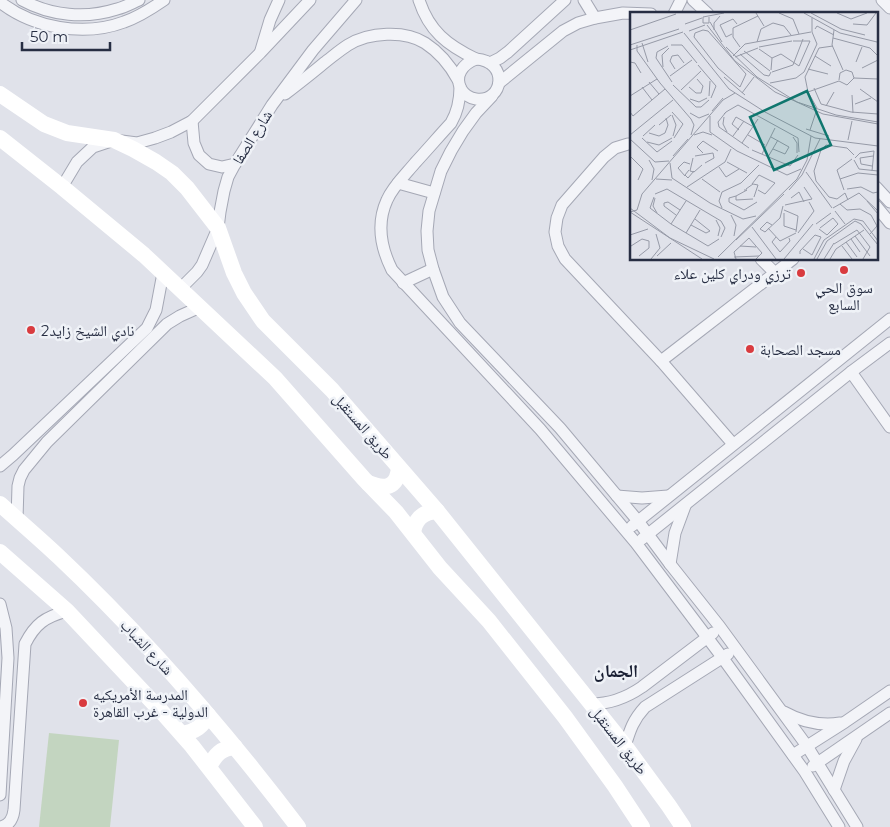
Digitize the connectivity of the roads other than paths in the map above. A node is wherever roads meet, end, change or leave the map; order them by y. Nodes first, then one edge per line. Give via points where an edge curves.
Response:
1 (22, 0) edge
2 (139, 0) edge
3 (164, 0) edge
4 (279, 0) edge
5 (310, 0) edge
6 (356, 0) edge
7 (419, 0) edge
8 (565, 0) edge
9 (584, 0) edge
10 (681, 0) edge
11 (693, 0) edge
12 (882, 0) edge
13 (0, 2) edge
14 (890, 8) edge
15 (49, 11) junction
16 (675, 12) edge
17 (706, 12) edge
18 (630, 13) edge
19 (595, 18) junction
20 (46, 25) junction
21 (260, 53) junction
22 (476, 59) junction
23 (490, 63) junction
24 (499, 83) junction
25 (459, 84) junction
26 (0, 94) edge
27 (492, 96) junction
28 (272, 105) junction
29 (192, 121) junction
30 (0, 138) edge
31 (114, 140) junction
32 (630, 144) edge
33 (235, 164) junction
34 (398, 182) junction
35 (62, 187) junction
36 (434, 193) junction
37 (882, 202) edge
38 (890, 223) edge
39 (218, 228) junction
40 (762, 260) edge
41 (792, 260) edge
42 (433, 269) junction
43 (163, 273) junction
44 (775, 273) junction
45 (403, 283) junction
46 (180, 289) junction
47 (200, 307) junction
48 (890, 319) edge
49 (890, 342) edge
50 (662, 362) junction
51 (851, 372) junction
52 (788, 401) junction
53 (799, 414) junction
54 (890, 427) edge
55 (733, 444) junction
56 (0, 466) edge
57 (400, 468) junction
58 (368, 483) junction
59 (617, 496) junction
60 (668, 496) junction
61 (0, 504) edge
62 (686, 504) junction
63 (437, 511) junction
64 (17, 519) junction
65 (638, 521) junction
66 (626, 530) junction
67 (413, 533) junction
68 (648, 534) junction
69 (636, 543) junction
70 (0, 552) edge
71 (670, 564) junction
72 (0, 604) edge
73 (67, 611) junction
74 (720, 627) junction
75 (707, 637) junction
76 (736, 649) junction
77 (722, 658) junction
78 (890, 691) edge
79 (591, 704) junction
80 (782, 711) junction
81 (890, 713) edge
82 (208, 715) junction
83 (845, 722) junction
84 (182, 734) junction
85 (859, 734) junction
86 (625, 746) junction
87 (807, 746) junction
88 (235, 747) junction
89 (793, 755) junction
90 (818, 763) junction
91 (209, 767) junction
92 (805, 772) junction
93 (834, 790) junction
94 (0, 795) edge
95 (3, 824) edge
96 (255, 827) edge
97 (298, 827) edge
98 (642, 827) edge
99 (683, 827) edge
100 (839, 827) edge
101 (857, 827) edge

1 - 15 street
2 - 15 street via 96,14 72,15
3 - 20 street via 122,23 71,29
4 - 21 street
5 - 21 street
6 - 28 street, شارع الصفا
7 - 22 street via 434,30 453,47
8 - 23 street via 508,52
9 - 19 street
10 - 16 street
11 - 17 street
12 - 14 street
13 - 20 street
15 - 20 street
18 - 19 street
19 - 24 street via 563,31
21 - 29 street
22 - 23 street
22 - 25 street via 463,66
23 - 24 street via 496,68
24 - 27 street
25 - 27 street via 470,98 477,100
25 - 28 street via 452,68 424,42 406,36 368,36 350,44
25 - 34 street via 459,106 452,123
26 - 31 main road, طريق المستقبل via 52,127 67,133
27 - 36 street via 455,144
28 - 33 street, شارع الصفا
29 - 31 street via 138,143
29 - 33 street via 199,155 209,164 222,167
30 - 35 main road, طريق المستقبل
31 - 35 street via 93,147 85,154 72,168
31 - 39 main road, طريق المستقبل via 172,173
32 - 50 street via 615,148 604,157 571,194 559,212 555,232 565,259
33 - 39 street, شارع الصفا via 224,191
34 - 36 street
34 - 45 street via 383,212 381,239 392,270
35 - 43 main road, طريق المستقبل
36 - 42 street via 427,231
37 - 38 street
39 - 46 street, شارع الصفا via 199,269
39 - 57 main road, طريق المستقبل via 234,273 263,321 332,390
40 - 44 street
41 - 44 street
42 - 45 street
42 - 59 street via 443,297 460,323 560,428
43 - 46 main road, طريق المستقبل
43 - 56 street via 156,310 146,328
44 - 50 street
45 - 66 street via 540,429
46 - 47 main road, طريق المستقبل
47 - 58 main road, طريق المستقبل via 275,378
47 - 64 street via 164,326 47,442 20,478
48 - 52 street
49 - 51 street
50 - 55 street
51 - 53 street
51 - 54 street
52 - 53 street
52 - 55 street
53 - 62 street
55 - 60 street
57 - 58 main road via 396,479 388,486 382,488
57 - 63 main road, طريق المستقبل
58 - 67 main road, طريق المستقبل
59 - 60 street
59 - 65 street
60 - 65 street
61 - 64 main road, شارع الشباب
62 - 68 street
62 - 71 street via 674,533
63 - 67 main road via 420,516
63 - 79 main road, طريق المستقبل
64 - 82 main road, شارع الشباب via 122,619
65 - 66 street
65 - 68 street
66 - 69 street
67 - 98 main road, طريق المستقبل via 489,621 565,718
68 - 69 street
68 - 71 street
69 - 75 street
70 - 73 main road
71 - 74 street
72 - 94 street via 8,658
73 - 84 main road
73 - 95 street via 41,622 25,644 14,810 10,822
74 - 75 street
74 - 76 street
75 - 77 street
75 - 79 street via 633,694
76 - 77 street
76 - 80 street
77 - 86 street via 645,707 636,716
77 - 89 street
78 - 83 street
79 - 86 main road, طريق المستقبل
80 - 83 street via 812,723
80 - 87 street
81 - 85 street
82 - 84 main road via 198,728
82 - 88 main road, شارع الشباب
83 - 87 street
84 - 91 main road
85 - 90 street
85 - 93 street via 844,761
86 - 99 main road, طريق المستقبل
87 - 89 street
87 - 90 street
88 - 91 main road via 220,751
88 - 97 main road, شارع الشباب
89 - 92 street
90 - 92 street
90 - 93 street
91 - 96 main road
92 - 100 street
93 - 101 street

